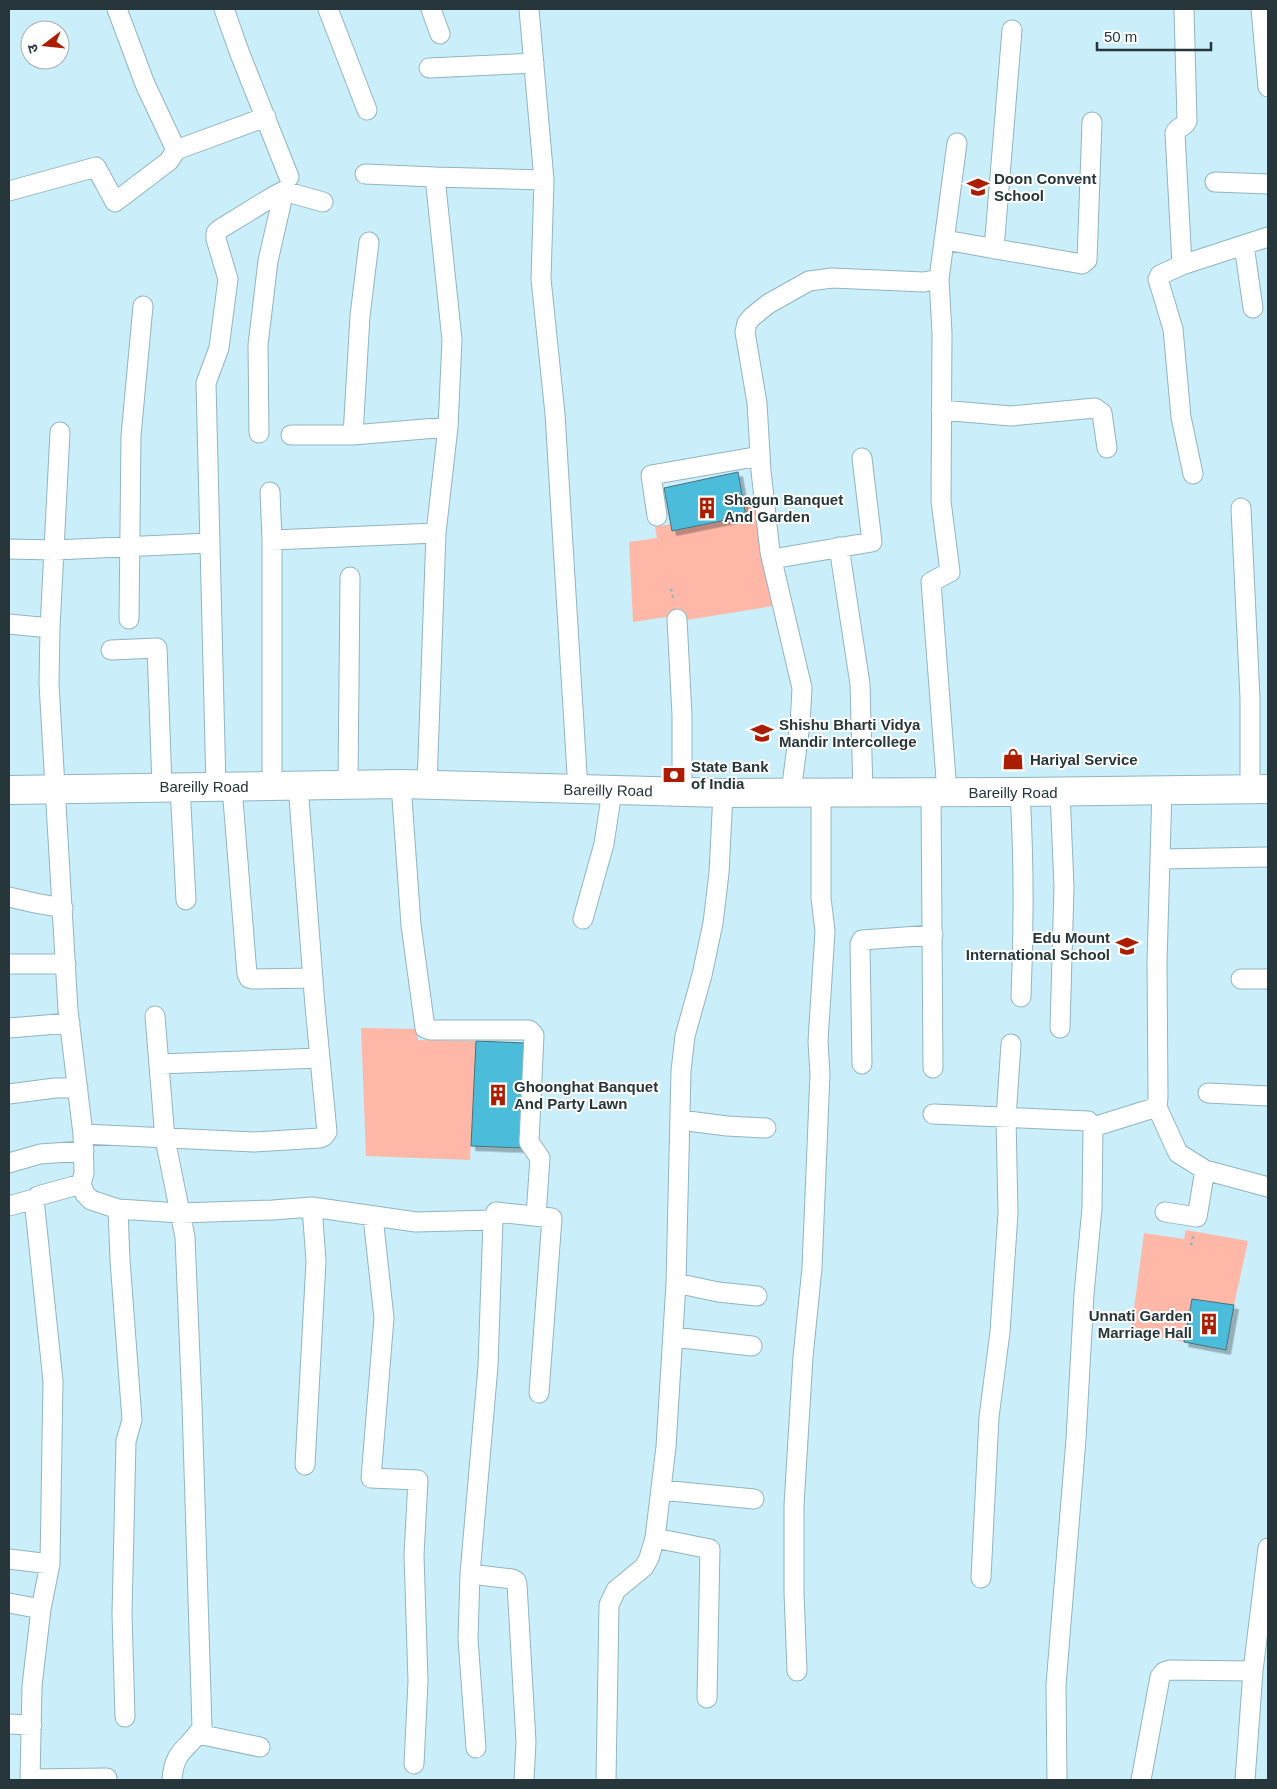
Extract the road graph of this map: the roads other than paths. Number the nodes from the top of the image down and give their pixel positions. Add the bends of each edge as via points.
1 (117, 9) edge
2 (225, 9) edge
3 (328, 9) edge
4 (431, 9) edge
5 (530, 9) edge
6 (1184, 9) edge
7 (1261, 9) edge
8 (1012, 30) dead end
9 (440, 34) dead end
10 (534, 63) junction
11 (429, 68) dead end
12 (1268, 87) edge
13 (366, 110) dead end
14 (266, 117) junction
15 (1092, 122) dead end
16 (957, 143) dead end
17 (176, 150) junction
18 (365, 174) dead end
19 (435, 177) junction
20 (544, 180) junction
21 (1215, 182) dead end
22 (287, 184) junction
23 (1268, 184) edge
24 (10, 188) edge
25 (324, 202) dead end
26 (1268, 237) edge
27 (945, 240) junction
28 (369, 242) dead end
29 (1244, 245) junction
30 (994, 249) junction
31 (1182, 265) junction
32 (939, 278) junction
33 (143, 306) dead end
34 (1253, 308) dead end
35 (941, 410) junction
36 (448, 428) junction
37 (60, 432) dead end
38 (259, 433) dead end
39 (291, 435) dead end
40 (353, 436) junction
41 (1107, 448) dead end
42 (760, 456) junction
43 (862, 458) dead end
44 (1193, 474) dead end
45 (270, 492) dead end
46 (1241, 508) dead end
47 (657, 516) dead end
48 (436, 533) junction
49 (272, 540) junction
50 (210, 543) junction
51 (129, 546) junction
52 (839, 547) junction
53 (9, 549) edge
54 (54, 550) junction
55 (772, 558) junction
56 (350, 577) dead end
57 (129, 619) dead end
58 (677, 619) dead end
59 (9, 624) edge
60 (50, 628) junction
61 (111, 650) dead end
62 (348, 784) junction
63 (414, 784) junction
64 (285, 785) junction
65 (171, 787) junction
66 (224, 787) junction
67 (56, 788) junction
68 (1162, 789) junction
69 (1259, 789) edge
70 (9, 790) edge
71 (578, 790) junction
72 (612, 791) junction
73 (682, 792) junction
74 (791, 792) junction
75 (821, 792) junction
76 (863, 792) junction
77 (939, 792) junction
78 (1020, 792) junction
79 (1060, 792) junction
80 (723, 793) junction
81 (1268, 857) edge
82 (1161, 860) junction
83 (9, 897) edge
84 (186, 900) dead end
85 (63, 908) junction
86 (583, 919) dead end
87 (933, 935) junction
88 (9, 964) edge
89 (66, 964) junction
90 (313, 978) junction
91 (1241, 979) dead end
92 (1268, 979) edge
93 (1021, 997) dead end
94 (155, 1016) dead end
95 (70, 1023) junction
96 (9, 1028) edge
97 (1060, 1028) dead end
98 (1011, 1044) dead end
99 (320, 1058) junction
100 (159, 1064) junction
101 (862, 1064) dead end
102 (933, 1068) dead end
103 (78, 1088) junction
104 (9, 1094) edge
105 (1208, 1094) dead end
106 (1268, 1096) edge
107 (1157, 1107) junction
108 (933, 1114) dead end
109 (1006, 1118) junction
110 (680, 1120) junction
111 (1093, 1127) junction
112 (766, 1128) dead end
113 (165, 1138) junction
114 (83, 1143) junction
115 (9, 1162) edge
116 (1205, 1170) junction
117 (81, 1184) junction
118 (1268, 1187) edge
119 (34, 1199) junction
120 (9, 1206) edge
121 (312, 1206) junction
122 (118, 1209) junction
123 (1165, 1212) dead end
124 (180, 1213) junction
125 (536, 1216) junction
126 (373, 1217) junction
127 (492, 1220) junction
128 (676, 1283) junction
129 (757, 1296) dead end
130 (673, 1337) junction
131 (752, 1346) dead end
132 (539, 1393) dead end
133 (305, 1465) dead end
134 (661, 1490) junction
135 (754, 1499) dead end
136 (655, 1538) junction
137 (1268, 1548) edge
138 (9, 1559) edge
139 (50, 1564) junction
140 (470, 1574) junction
141 (981, 1578) dead end
142 (9, 1603) edge
143 (41, 1609) junction
144 (796, 1671) dead end
145 (1253, 1671) junction
146 (707, 1698) dead end
147 (125, 1717) dead end
148 (9, 1724) edge
149 (32, 1725) junction
150 (198, 1734) junction
151 (260, 1746) dead end
152 (476, 1748) dead end
153 (414, 1764) dead end
154 (107, 1778) dead end
155 (30, 1780) edge
156 (172, 1780) edge
157 (524, 1780) edge
158 (606, 1780) edge
159 (1056, 1780) edge
160 (1141, 1780) edge
161 (1245, 1780) edge

1 - 17 street via 145,84
2 - 14 street
3 - 13 street
4 - 9 street
5 - 10 street
6 - 31 street via 1187,121 1175,134
7 - 12 street
8 - 30 street
10 - 11 street
10 - 20 street
14 - 17 street
14 - 22 street
15 - 30 street via 1087,260 1082,264
16 - 27 street
17 - 24 street via 169,161 115,202 96,167
18 - 19 street
19 - 20 street
19 - 36 street via 452,340
20 - 71 street via 541,280 555,414
21 - 23 street
22 - 25 street
22 - 38 street via 268,261 258,345
22 - 50 street via 216,233 228,279 219,348 206,383
26 - 29 street
27 - 30 street
27 - 32 street
28 - 40 street via 360,316
29 - 31 street
29 - 34 street
31 - 44 street via 1158,278 1173,329 1181,417
32 - 35 street
32 - 42 street via 924,282 832,278 809,281 752,317 745,332 757,402
33 - 51 street via 131,436
35 - 41 street via 1011,416 1095,408 1102,413
35 - 77 street via 941,501 950,572 931,582
36 - 40 street
36 - 48 street
37 - 54 street
39 - 40 street
42 - 47 street via 651,475
42 - 55 street
43 - 52 street via 872,542
45 - 49 street
46 - 69 street via 1250,698
48 - 49 street
48 - 63 street
49 - 64 street
50 - 51 street
50 - 66 street
51 - 54 street
51 - 57 street
52 - 55 street
52 - 76 street via 860,684
53 - 54 street
54 - 60 street
55 - 74 street via 802,688
56 - 62 street
58 - 73 street
59 - 60 street
60 - 67 street via 49,684
61 - 65 street via 158,648
62 - 63 highway, Bareilly Road
62 - 64 highway, Bareilly Road
63 - 71 highway, Bareilly Road
63 - 125 street via 411,925 423,1022 430,1030 529,1030 534,1035 529,1142 540,1158
64 - 66 highway, Bareilly Road
64 - 90 street
65 - 66 highway, Bareilly Road
65 - 67 highway, Bareilly Road
65 - 84 street
66 - 90 street via 247,974 252,979
67 - 70 highway, Bareilly Road
67 - 85 street
68 - 69 highway, Bareilly Road
68 - 79 highway, Bareilly Road
68 - 82 street
71 - 72 highway, Bareilly Road
72 - 73 highway, Bareilly Road
72 - 86 street via 604,844
73 - 80 highway, Bareilly Road
74 - 75 highway, Bareilly Road
74 - 80 highway, Bareilly Road
75 - 76 highway, Bareilly Road
75 - 144 street via 821,898 825,931 818,1041 820,1074 812,1268 794,1505
76 - 77 highway, Bareilly Road
77 - 78 highway, Bareilly Road
77 - 87 street
78 - 79 highway, Bareilly Road
78 - 93 street via 1024,851
79 - 97 street via 1064,887
80 - 110 street via 719,872 712,923 702,975 684,1036
81 - 82 street
82 - 107 street
83 - 85 street
85 - 89 street
87 - 101 street via 862,940
87 - 102 street
88 - 89 street
89 - 95 street
90 - 99 street
91 - 92 street
94 - 100 street
95 - 96 street
95 - 103 street
98 - 109 street
99 - 100 street
99 - 113 street via 324,1136 254,1142
100 - 113 street
103 - 104 street
103 - 114 street
105 - 106 street
107 - 111 street
107 - 116 street via 1178,1153
108 - 109 street
109 - 111 street via 1088,1122
109 - 141 street via 1008,1213 1000,1332 989,1417
110 - 112 street
110 - 128 street
111 - 159 street via 1092,1208 1056,1685
113 - 114 street
113 - 124 street
114 - 115 street
114 - 117 street
116 - 118 street
116 - 123 street via 1197,1217
117 - 119 street
117 - 122 street via 91,1200
119 - 120 street
119 - 139 street via 53,1381
121 - 124 street
121 - 126 street
121 - 133 street via 316,1261
122 - 124 street
122 - 147 street via 132,1420 126,1441 122,1614
124 - 150 street via 185,1237 192,1405 202,1727
125 - 127 street via 496,1212
125 - 132 street via 552,1218
126 - 127 street via 416,1222
126 - 153 street via 384,1318 371,1478 418,1480 414,1555 418,1681
127 - 140 street via 488,1366
128 - 129 street
128 - 130 street
130 - 131 street
130 - 134 street
134 - 135 street
134 - 136 street
136 - 146 street via 710,1549
136 - 158 street via 644,1567 616,1590 609,1605
137 - 145 street
138 - 139 street
139 - 143 street
140 - 152 street via 468,1640
140 - 157 street via 512,1579 517,1584 526,1742
142 - 143 street
143 - 149 street via 32,1686
145 - 160 street via 1164,1672 1160,1677
145 - 161 street
148 - 149 street
149 - 155 street
150 - 151 street
150 - 156 street via 179,1753
154 - 155 street

